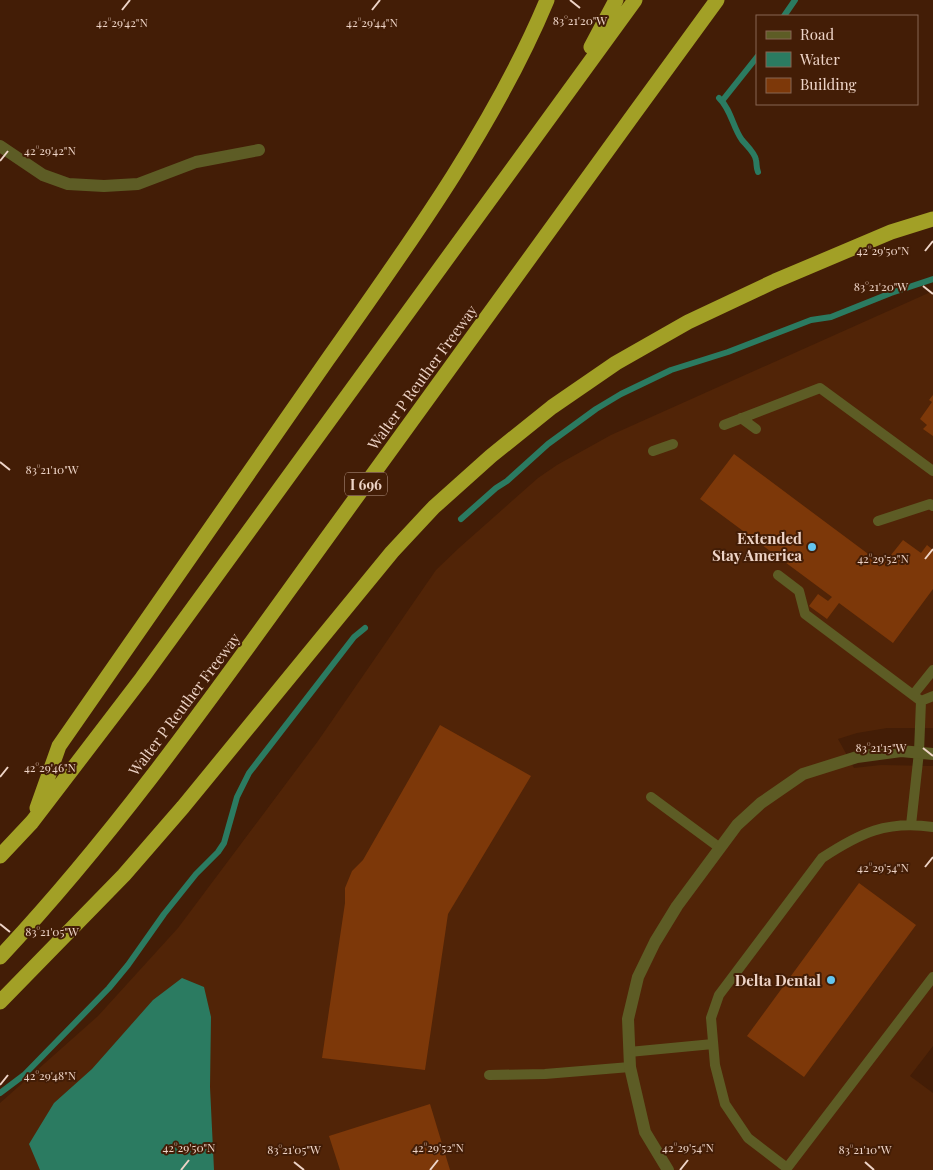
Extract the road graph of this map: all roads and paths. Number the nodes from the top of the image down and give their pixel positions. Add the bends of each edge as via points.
1 (548, 0) edge
2 (616, 0) edge
3 (635, 0) edge
4 (717, 0) edge
5 (566, 96) junction
6 (0, 146) edge
7 (259, 150) dead end
8 (933, 219) edge
9 (741, 418) junction
10 (724, 425) dead end
11 (756, 429) dead end
12 (673, 444) dead end
13 (653, 452) dead end
14 (933, 471) edge
15 (933, 506) edge
16 (878, 521) dead end
17 (778, 575) dead end
18 (933, 670) edge
19 (933, 696) edge
20 (917, 698) junction
21 (919, 752) junction
22 (933, 754) edge
23 (652, 797) dead end
24 (32, 822) junction
25 (911, 825) junction
26 (933, 827) edge
27 (720, 848) junction
28 (0, 856) edge
29 (0, 957) edge
30 (933, 976) edge
31 (0, 1002) edge
32 (713, 1044) junction
33 (630, 1052) junction
34 (630, 1067) junction
35 (489, 1075) dead end
36 (668, 1170) edge

1 - 24 highway via 480,132 418,230 59,746
2 - 5 highway
3 - 5 highway
4 - 29 highway, Walter P Reuther Freeway / I 696 via 144,788
5 - 24 highway via 142,678
6 - 7 street via 43,175 68,184 104,186 138,184 196,162
8 - 31 highway via 891,232 775,281 657,339 552,407 491,456 434,507 392,552 124,875
9 - 10 lane
9 - 11 lane
9 - 14 lane via 820,388
12 - 13 lane
15 - 16 lane via 930,504
17 - 20 lane via 799,592 805,614
18 - 20 lane
19 - 20 lane
20 - 21 lane
21 - 22 street
21 - 25 lane
21 - 27 street via 857,757 803,774 761,803 737,825
23 - 27 lane
24 - 28 highway
25 - 26 lane
25 - 32 lane via 869,831 822,858 720,995 711,1018
27 - 33 street via 654,942 638,977 628,1019
30 - 32 lane via 787,1168 748,1138 725,1104
32 - 33 lane
33 - 34 street
34 - 35 lane
34 - 36 street via 644,1132

